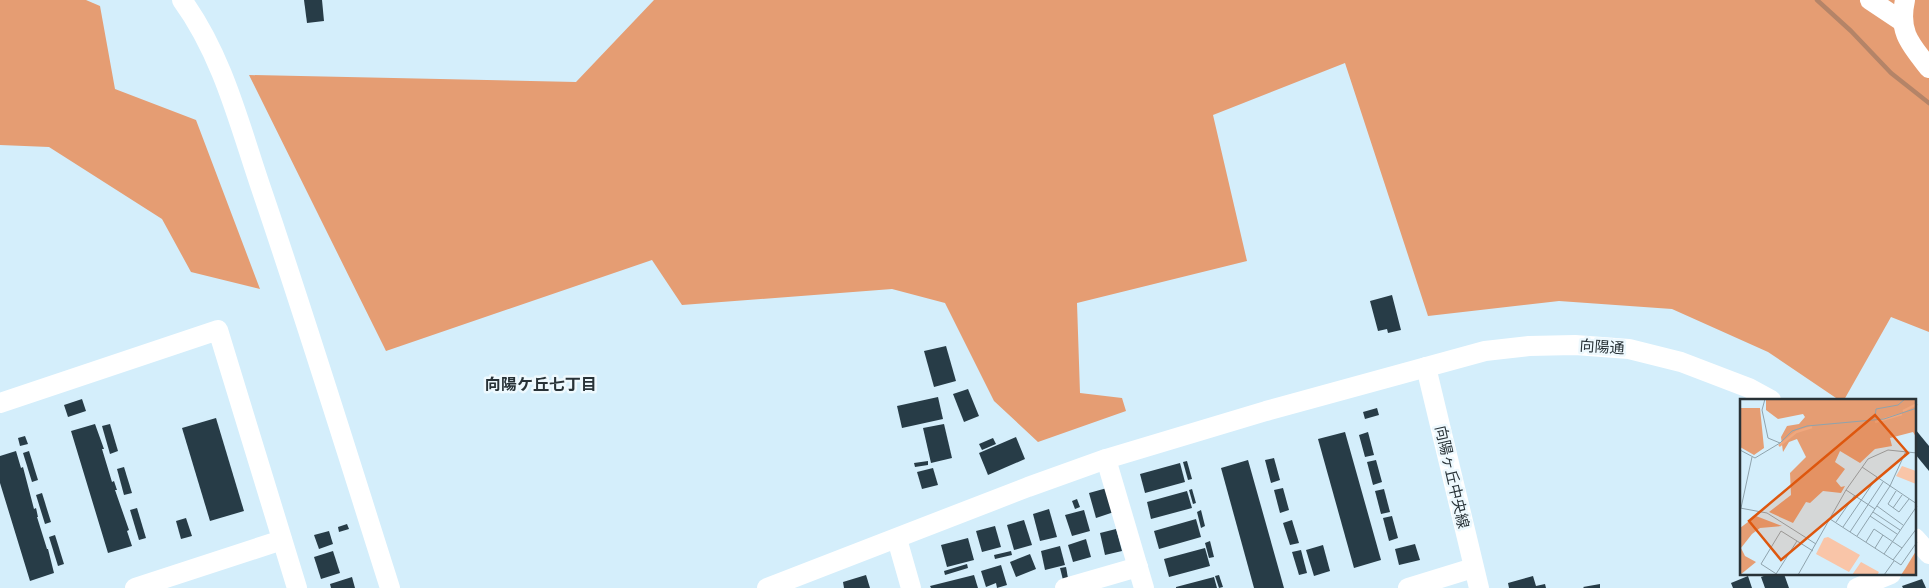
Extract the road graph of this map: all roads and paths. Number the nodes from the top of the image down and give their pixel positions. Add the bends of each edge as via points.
1 (182, 0) edge
2 (1870, 0) edge
3 (1905, 0) edge
4 (1903, 22) junction
5 (1929, 68) edge
6 (1426, 367) junction
7 (1769, 399) edge
8 (0, 403) edge
9 (1106, 459) junction
10 (897, 539) junction
11 (1916, 539) edge
12 (282, 540) junction
13 (1929, 554) edge
14 (1929, 558) edge
15 (1916, 564) edge
16 (1138, 567) junction
17 (1473, 568) junction
18 (1886, 576) edge
19 (135, 588) edge
20 (297, 588) edge
21 (390, 588) edge
22 (767, 588) edge
23 (911, 588) edge
24 (1065, 588) edge
25 (1144, 588) edge
26 (1408, 588) edge
27 (1479, 588) edge
28 (1857, 588) edge

1 - 21 street via 194,15 219,64
2 - 4 street
3 - 4 street
4 - 5 street via 1908,42
6 - 7 street, 向陽通 via 1485,351 1529,346 1629,349 1681,362
6 - 9 street, 向陽通
6 - 17 street, 向陽ヶ丘中央線
8 - 12 street via 218,330
9 - 10 street, 向陽通
9 - 16 street
10 - 22 street, 向陽通
10 - 23 street
11 - 13 street
12 - 19 street
12 - 20 street
14 - 15 street
16 - 24 street
16 - 25 street
17 - 26 street
17 - 27 street, 向陽ヶ丘中央線
18 - 28 street

